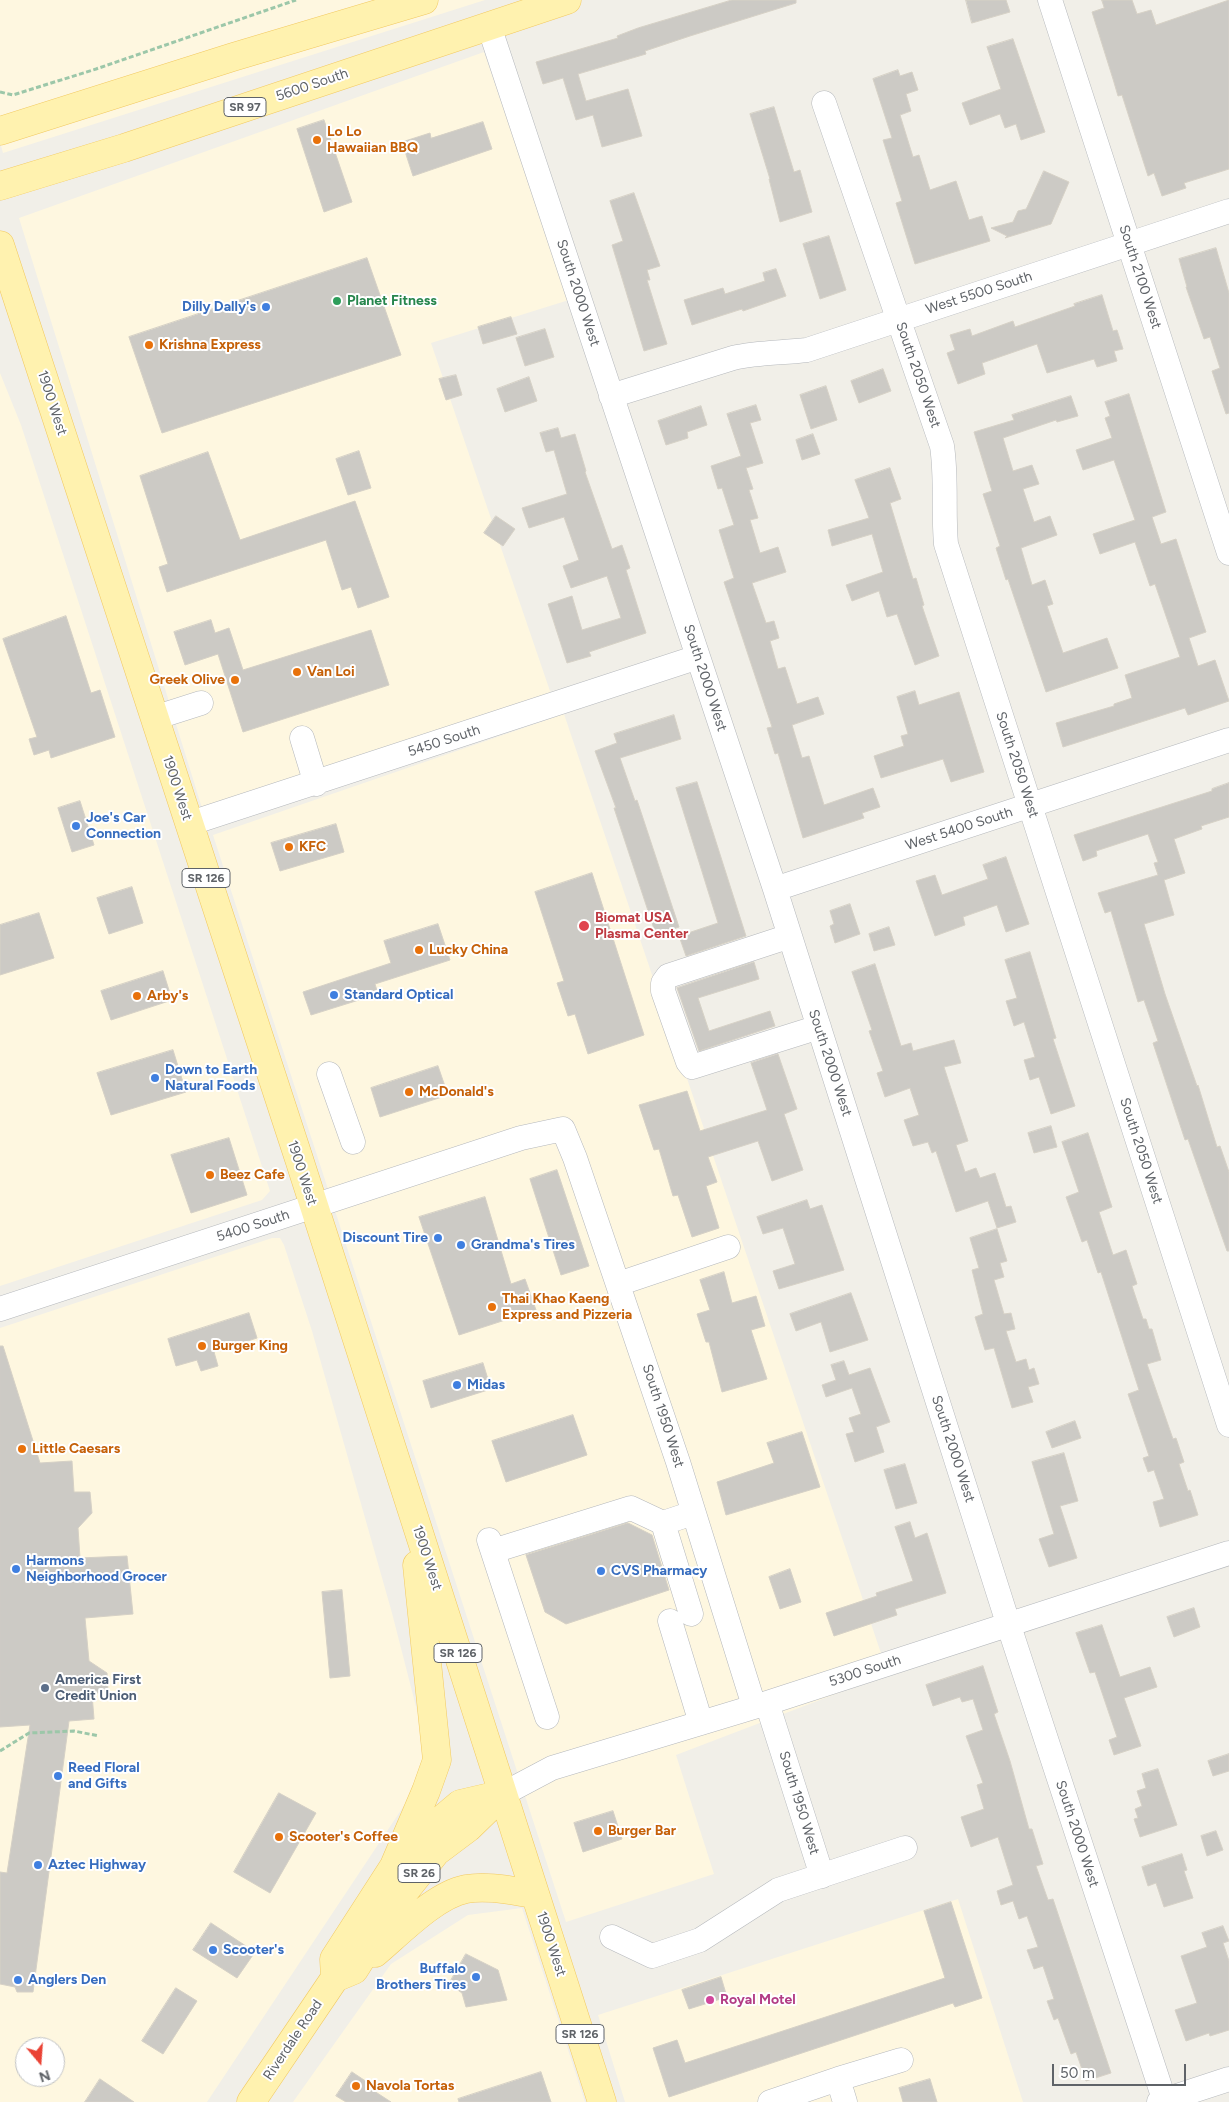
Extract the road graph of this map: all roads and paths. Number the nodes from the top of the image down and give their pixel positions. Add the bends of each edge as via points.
1 (296, 0) edge
2 (424, 0) edge
3 (567, 0) edge
4 (1050, 0) edge
5 (489, 26) junction
6 (0, 92) edge
7 (824, 103) dead end
8 (0, 131) edge
9 (0, 186) edge
10 (1229, 211) edge
11 (1129, 244) junction
12 (0, 245) edge
13 (899, 319) junction
14 (612, 396) junction
15 (1229, 553) edge
16 (698, 657) junction
17 (201, 702) dead end
18 (154, 718) junction
19 (302, 738) dead end
20 (1229, 740) edge
21 (316, 784) junction
22 (1030, 805) junction
23 (188, 824) junction
24 (775, 889) junction
25 (790, 936) junction
26 (819, 1026) junction
27 (329, 1074) dead end
28 (563, 1129) joint
29 (353, 1142) dead end
30 (313, 1206) junction
31 (728, 1247) dead end
32 (618, 1284) junction
33 (0, 1309) edge
34 (1229, 1425) edge
35 (412, 1511) junction
36 (694, 1513) junction
37 (663, 1523) junction
38 (1229, 1553) edge
39 (1008, 1623) junction
40 (761, 1704) junction
41 (547, 1717) dead end
42 (700, 1723) junction
43 (99, 1736) dead end
44 (0, 1751) edge
45 (503, 1794) junction
46 (906, 1848) dead end
47 (394, 1866) junction
48 (822, 1876) junction
49 (535, 1894) junction
50 (612, 1937) dead end
51 (344, 1974) junction
52 (901, 2060) dead end
53 (1229, 2079) edge
54 (838, 2080) junction
55 (1163, 2101) edge
56 (251, 2102) edge
57 (602, 2102) edge
58 (770, 2102) edge
59 (845, 2102) edge

1 - 6 path via 22,92 12,95
2 - 8 main road
3 - 5 main road, 5600 South / SR 97
4 - 11 street, South 2100 West
5 - 9 main road, 5600 South / SR 97
5 - 14 street, South 2000 West
7 - 13 street, South 2050 West
10 - 11 street, West 5500 South
11 - 13 street, West 5500 South
11 - 15 street, South 2100 West
12 - 18 main road, 1900 West / SR 126
13 - 14 street, West 5500 South via 807,350 754,353
13 - 22 street, South 2050 West via 942,446 946,471 946,544
14 - 16 street, South 2000 West
16 - 21 street, 5450 South
16 - 24 street, South 2000 West
17 - 18 street
18 - 23 main road, 1900 West / SR 126
19 - 21 street
20 - 22 street, West 5400 South
21 - 23 street, 5450 South
22 - 24 street, West 5400 South
22 - 34 street, South 2050 West
23 - 30 main road, 1900 West / SR 126
24 - 25 street, South 2000 West
25 - 26 street, South 2000 West
25 - 26 street via 668,976 663,983 663,992 692,1067
26 - 39 street, South 2000 West
27 - 29 street
28 - 30 street, 5400 South via 521,1138
28 - 32 street, South 1950 West
30 - 33 street, 5400 South
30 - 35 main road, 1900 West / SR 126
31 - 32 street
32 - 36 street, South 1950 West
35 - 45 main road, 1900 West / SR 126
35 - 47 main road via 437,1760
36 - 37 street
36 - 40 street, South 1950 West
37 - 41 street via 631,1508 491,1546
37 - 42 street
38 - 39 street, 5300 South
39 - 40 street, 5300 South
39 - 55 street, South 2000 West
40 - 42 street, 5300 South
40 - 48 street, South 1950 West
42 - 45 street, 5300 South via 552,1768
43 - 44 path via 74,1731 28,1733
45 - 47 main road, Riverdale Road / SR 26 via 460,1804 422,1836
45 - 49 main road, 1900 West / SR 126
45 - 51 main road, Riverdale Road / SR 26 via 468,1828 436,1852
46 - 48 street
47 - 51 main road, Riverdale Road / SR 26 via 334,1959
48 - 50 street via 778,1890 700,1940 652,1956
49 - 51 main road via 466,1889 435,1902
49 - 57 main road, 1900 West / SR 126
51 - 56 main road, Riverdale Road / SR 26
52 - 54 street
53 - 55 street
54 - 58 street
54 - 59 street

